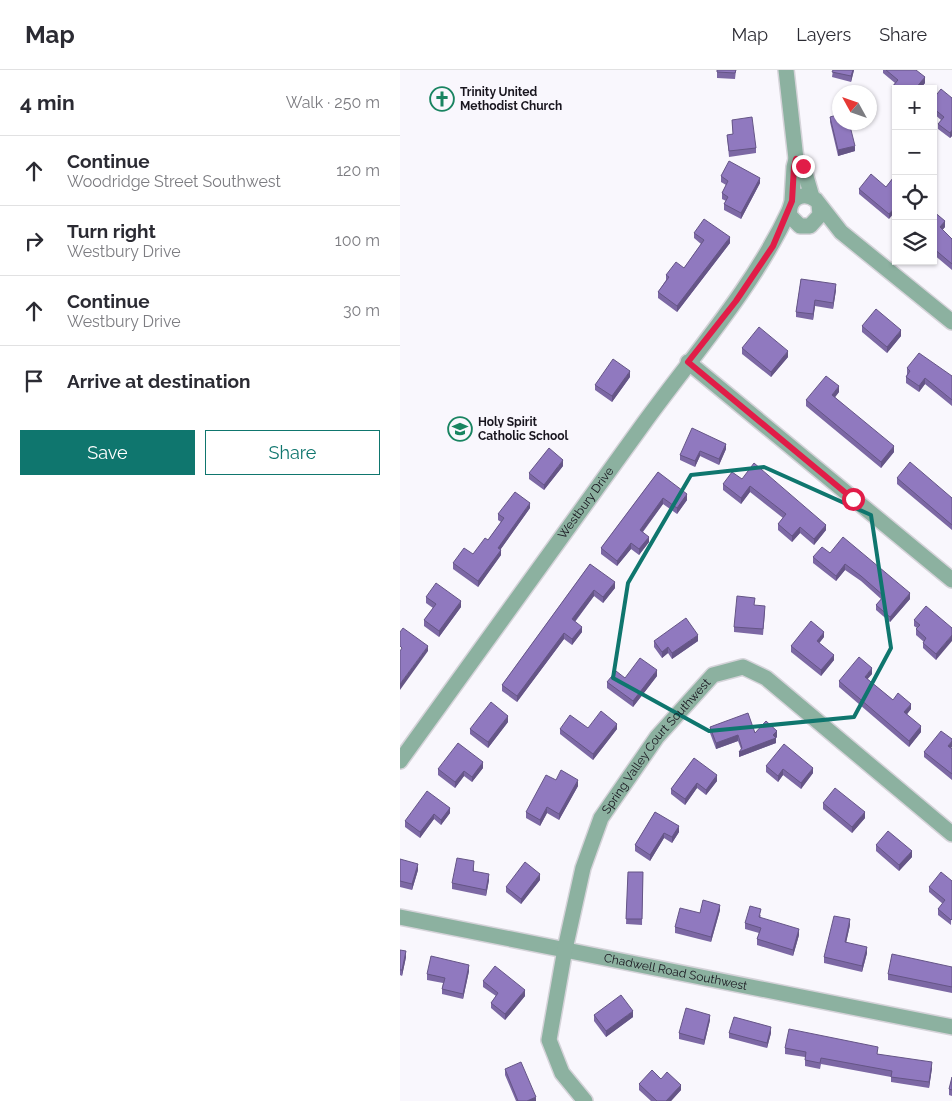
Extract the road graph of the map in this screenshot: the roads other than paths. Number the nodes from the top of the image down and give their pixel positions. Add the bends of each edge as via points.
1 (786, 70) edge
2 (796, 159) junction
3 (816, 200) junction
4 (791, 206) junction
5 (805, 226) junction
6 (841, 232) junction
7 (773, 246) junction
8 (952, 322) edge
9 (688, 362) junction
10 (952, 580) edge
11 (400, 761) edge
12 (952, 834) edge
13 (400, 917) edge
14 (565, 949) junction
15 (952, 1027) edge
16 (585, 1101) edge

1 - 2 street, Westbury Drive
2 - 3 street, Westbury Drive via 803,166
2 - 4 street, Westbury Drive
3 - 4 street via 801,195
3 - 5 street via 820,215
3 - 6 street
4 - 5 street via 792,220
4 - 7 street, Westbury Drive
5 - 6 street
5 - 7 street, Westbury Drive
6 - 8 street
7 - 9 street, Westbury Drive via 736,301
9 - 10 street
9 - 11 street, Westbury Drive
12 - 14 street, Spring Valley Court Southwest via 766,678 743,667 713,675 657,737 601,818 582,868
13 - 14 street, Chadwell Road Southwest
14 - 15 street, Chadwell Road Southwest
14 - 16 street, Spring Valley Court Southwest via 549,1040 562,1072

